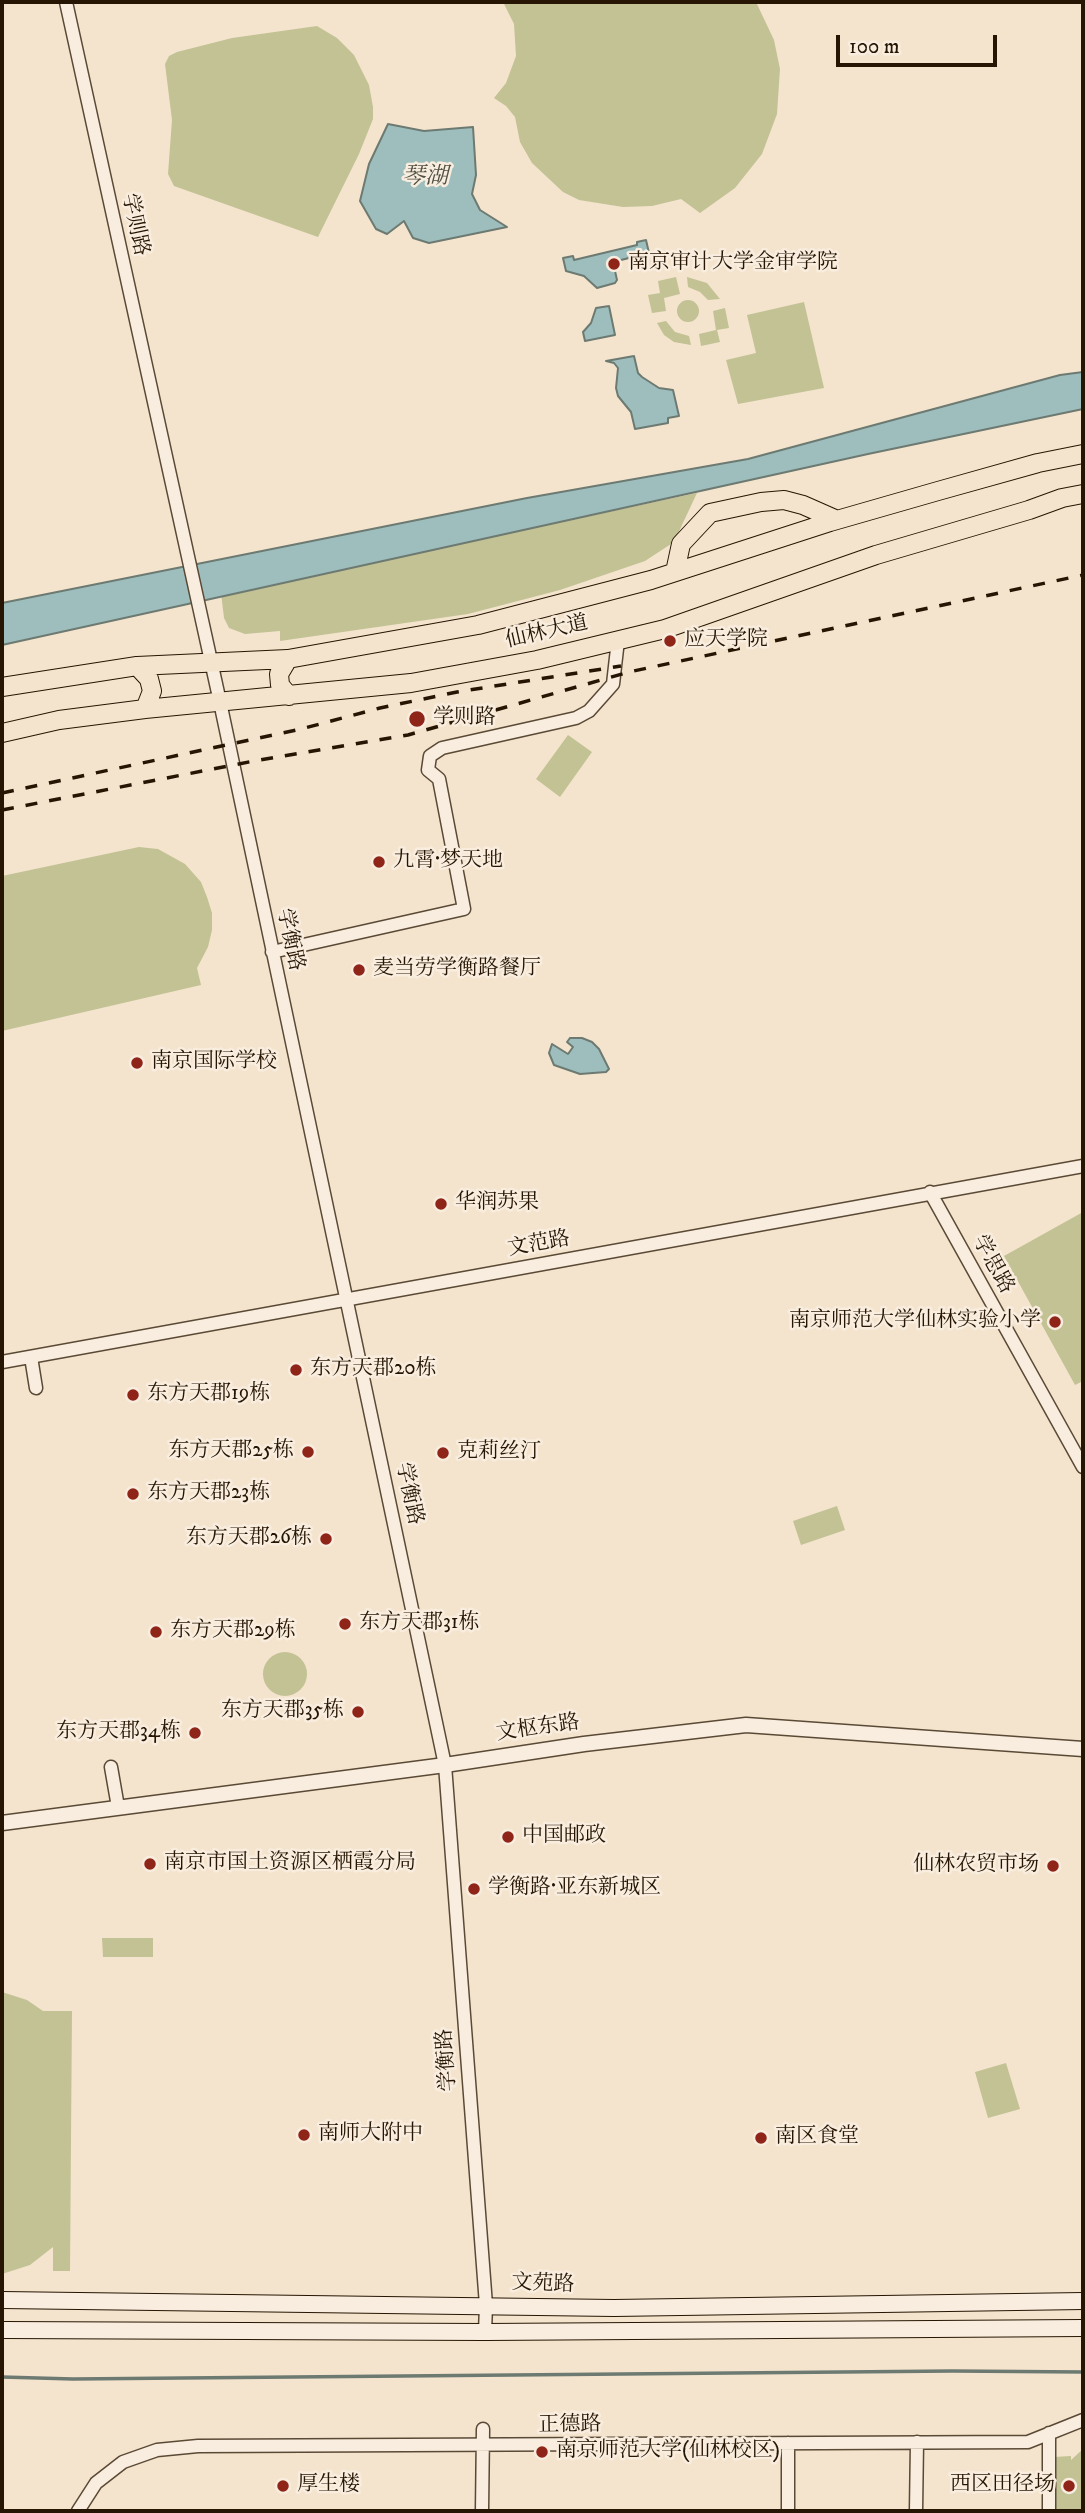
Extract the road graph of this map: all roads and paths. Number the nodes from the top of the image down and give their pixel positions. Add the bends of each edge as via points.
1 (66, 2) edge
2 (1083, 454) edge
3 (1083, 494) edge
4 (837, 520) junction
5 (675, 572) junction
6 (618, 640) junction
7 (288, 659) junction
8 (210, 663) junction
9 (137, 666) junction
10 (2, 687) edge
11 (289, 696) junction
12 (220, 702) junction
13 (145, 709) junction
14 (2, 733) edge
15 (272, 952) junction
16 (1083, 1166) edge
17 (930, 1192) junction
18 (347, 1299) junction
19 (31, 1357) junction
20 (2, 1362) edge
21 (36, 1388) dead end
22 (1083, 1467) edge
23 (1083, 1749) edge
24 (445, 1765) junction
25 (111, 1767) dead end
26 (118, 1807) junction
27 (2, 1823) edge
28 (2, 2300) edge
29 (1083, 2301) edge
30 (486, 2305) junction
31 (1083, 2328) edge
32 (2, 2330) edge
33 (485, 2332) junction
34 (1083, 2420) edge
35 (483, 2429) dead end
36 (1049, 2433) junction
37 (916, 2442) junction
38 (788, 2443) junction
39 (483, 2446) junction
40 (78, 2511) edge
41 (482, 2511) edge
42 (788, 2511) edge
43 (916, 2511) edge
44 (1049, 2511) edge

1 - 8 street, 学则路
2 - 4 main road, 仙林大道
3 - 6 main road, 仙林大道 via 876,555 665,629
4 - 5 main road, 仙林大道
4 - 5 main road via 784,500 710,513 681,544
5 - 7 main road, 仙林大道 via 478,625
6 - 11 main road, 仙林大道 via 411,683
6 - 15 street via 613,684 589,711 576,718 442,748 430,756 427,765 439,779 464,909
7 - 8 main road, 仙林大道
7 - 11 main road via 279,674 280,685
8 - 9 main road, 仙林大道
8 - 12 street, 学则路
9 - 10 main road, 仙林大道
9 - 13 main road via 149,678 152,691
11 - 12 main road, 仙林大道
12 - 13 main road, 仙林大道
12 - 15 street, 学衡路
13 - 14 main road, 仙林大道
15 - 18 street, 学衡路
16 - 17 street, 文范路
17 - 18 street, 文范路
17 - 22 street, 学思路
18 - 19 street, 文范路
18 - 24 street, 学衡路
19 - 20 street, 文范路
19 - 21 street
23 - 24 street, 文枢东路 via 746,1725
24 - 26 street, 文枢东路
24 - 30 street, 学衡路
25 - 26 street
26 - 27 street, 文枢东路
28 - 30 main road, 文苑路
29 - 30 main road, 文苑路 via 789,2307
30 - 33 street, 学衡路
31 - 33 main road
32 - 33 main road
34 - 36 street, 正德路
35 - 39 street
36 - 37 street, 正德路 via 1028,2442
36 - 44 street
37 - 38 street, 正德路
37 - 43 street
38 - 39 street, 正德路
38 - 42 street
39 - 40 street, 正德路 via 157,2450 123,2462 96,2483
39 - 41 street

